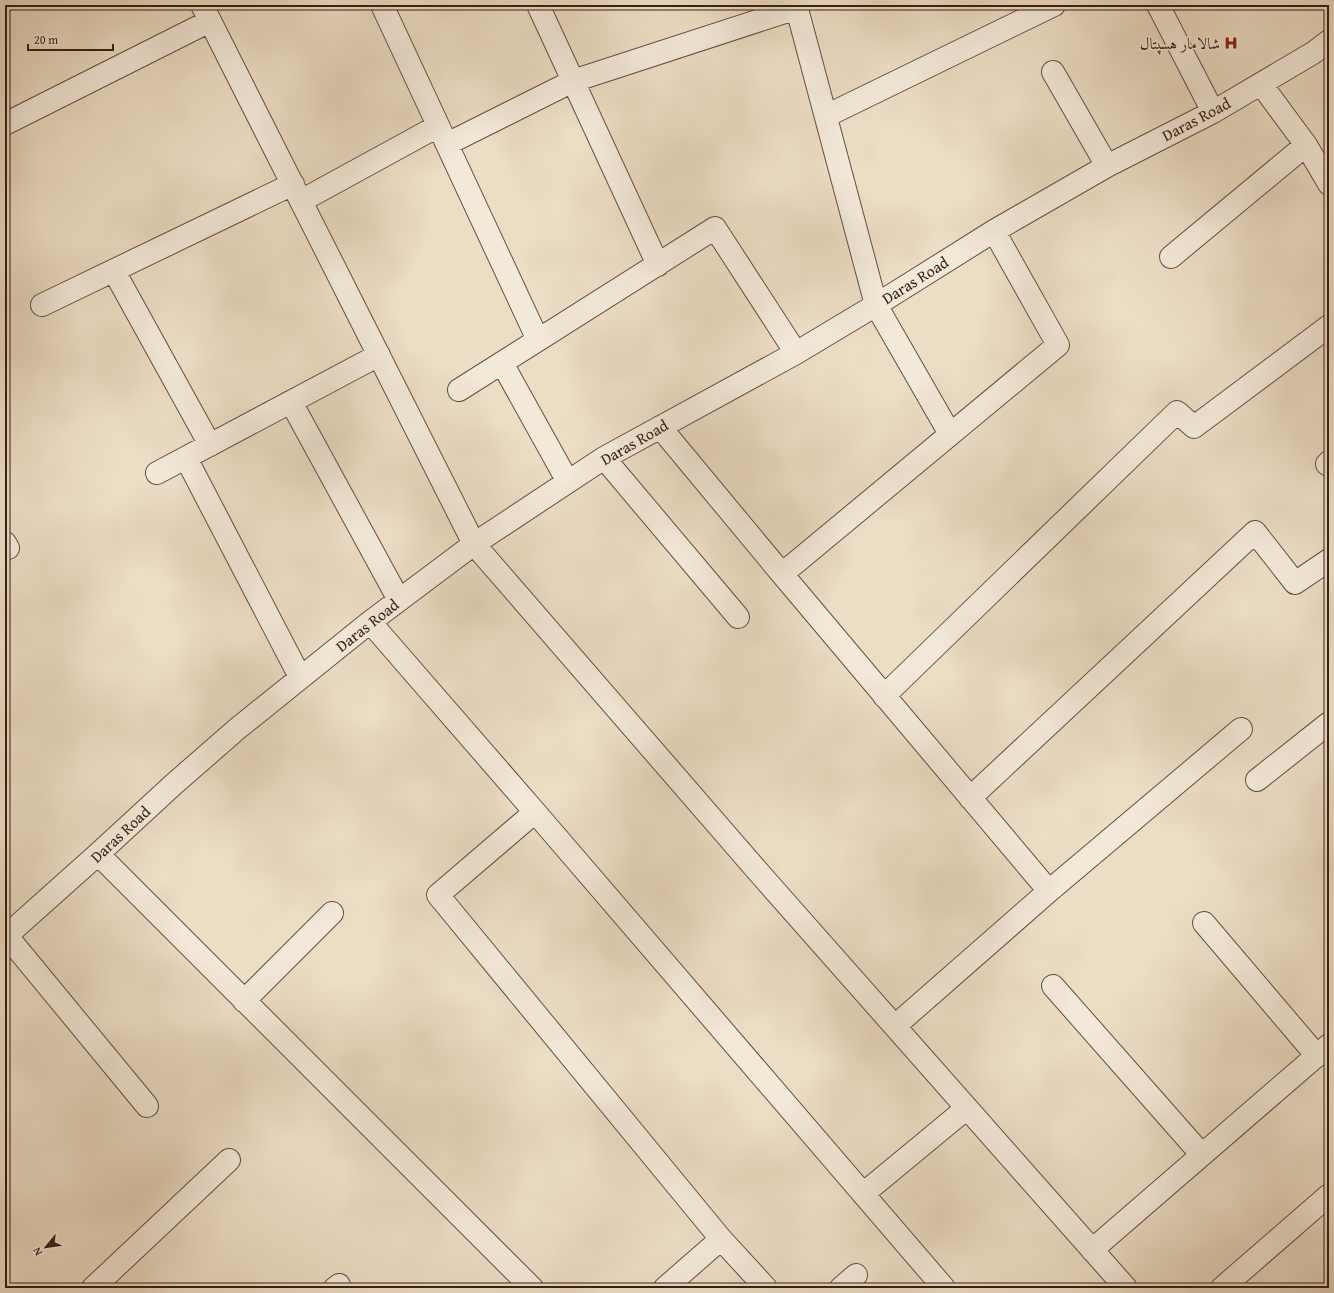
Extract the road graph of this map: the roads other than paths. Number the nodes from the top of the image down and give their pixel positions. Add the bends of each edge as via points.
1 (382, 5) edge
2 (538, 5) edge
3 (1054, 5) edge
4 (1158, 5) edge
5 (796, 6) edge
6 (206, 13) edge
7 (1324, 53) edge
8 (1053, 72) dead end
9 (573, 81) junction
10 (1261, 84) junction
11 (1213, 112) junction
12 (826, 116) junction
13 (5, 124) edge
14 (442, 135) junction
15 (1306, 145) junction
16 (1107, 166) junction
17 (1329, 184) edge
18 (297, 193) junction
19 (994, 231) junction
20 (1171, 257) dead end
21 (658, 264) junction
22 (114, 270) junction
23 (42, 305) dead end
24 (876, 305) junction
25 (1329, 326) edge
26 (538, 340) junction
27 (796, 353) junction
28 (379, 355) junction
29 (502, 363) junction
30 (459, 390) dead end
31 (291, 402) junction
32 (660, 427) junction
33 (950, 434) junction
34 (210, 445) junction
35 (186, 458) junction
36 (604, 458) junction
37 (157, 473) dead end
38 (568, 482) junction
39 (474, 544) junction
40 (1329, 560) edge
41 (782, 574) junction
42 (399, 600) junction
43 (738, 617) dead end
44 (370, 622) junction
45 (300, 677) junction
46 (884, 696) junction
47 (1329, 723) edge
48 (1241, 729) dead end
49 (1257, 780) dead end
50 (970, 798) junction
51 (534, 812) junction
52 (98, 854) junction
53 (1049, 891) junction
54 (332, 913) dead end
55 (1204, 923) dead end
56 (6, 936) edge
57 (1053, 986) dead end
58 (244, 1001) junction
59 (895, 1026) junction
60 (1323, 1050) edge
61 (147, 1106) dead end
62 (967, 1108) junction
63 (1202, 1155) junction
64 (229, 1160) dead end
65 (863, 1194) junction
66 (1329, 1195) edge
67 (721, 1238) junction
68 (1092, 1250) junction
69 (93, 1288) edge
70 (532, 1288) edge
71 (665, 1288) edge
72 (766, 1288) edge
73 (944, 1288) edge
74 (1126, 1288) edge
75 (1222, 1288) edge

1 - 14 street
2 - 9 street
3 - 12 street
4 - 11 street
5 - 9 street
5 - 12 street
6 - 13 street
6 - 18 street
7 - 10 street, Daras Road
8 - 16 street
9 - 14 street
9 - 21 street
10 - 11 street, Daras Road
10 - 15 street
11 - 16 street, Daras Road
12 - 24 street
14 - 18 street
14 - 26 street
15 - 17 street
15 - 20 street
16 - 19 street, Daras Road
18 - 22 street
18 - 28 street
19 - 24 street, Daras Road
19 - 33 street via 1058,344
21 - 26 street
21 - 27 street via 715,228
22 - 23 street
22 - 34 street
24 - 27 street, Daras Road
24 - 33 street
25 - 46 street via 1194,426 1177,412
26 - 29 street
27 - 32 street, Daras Road
28 - 31 street
28 - 39 street
29 - 30 street
29 - 38 street
31 - 34 street
31 - 42 street
32 - 36 street, Daras Road
32 - 41 street
33 - 41 street
34 - 35 street
35 - 37 street
35 - 45 street
36 - 38 street, Daras Road
36 - 43 street
38 - 39 street, Daras Road
39 - 42 street, Daras Road
39 - 59 street
40 - 50 street via 1295,583 1255,532
41 - 46 street
42 - 44 street, Daras Road
44 - 45 street, Daras Road
44 - 51 street
45 - 52 street, Daras Road via 180,779
46 - 50 street
47 - 49 street
48 - 53 street
50 - 53 street
51 - 65 street
51 - 67 street via 438,894
52 - 56 street, Daras Road
52 - 58 street
53 - 59 street
54 - 58 street
55 - 60 street
56 - 61 street
57 - 63 street
58 - 70 street
59 - 62 street
60 - 63 street
62 - 65 street
62 - 68 street
63 - 68 street
64 - 69 street
65 - 73 street
66 - 75 street
67 - 71 street
67 - 72 street
68 - 74 street

